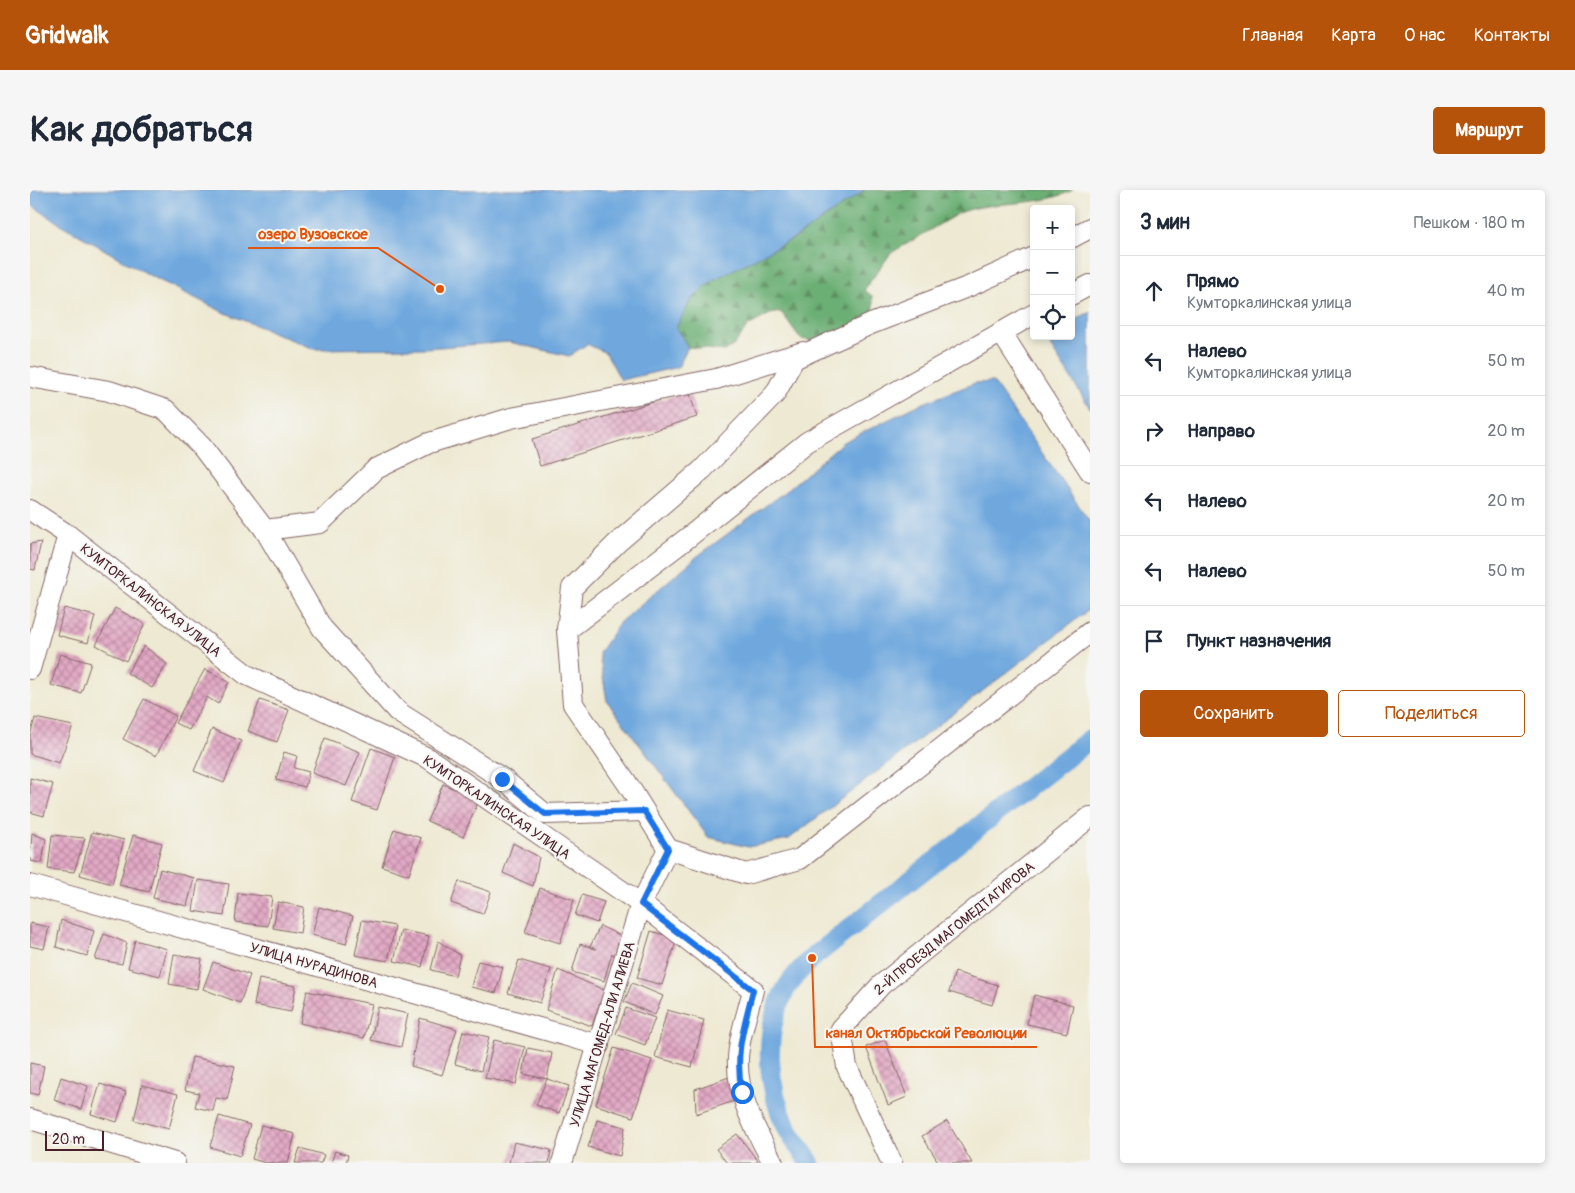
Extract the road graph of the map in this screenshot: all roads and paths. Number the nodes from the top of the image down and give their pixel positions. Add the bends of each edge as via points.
1 (1090, 228) edge
2 (1075, 236) edge
3 (1030, 259) edge
4 (1090, 285) edge
5 (1075, 293) edge
6 (1030, 316) edge
7 (1001, 332) junction
8 (824, 346) junction
9 (30, 377) edge
10 (1090, 471) edge
11 (30, 510) edge
12 (265, 530) junction
13 (68, 535) junction
14 (567, 630) junction
15 (1090, 632) edge
16 (30, 669) edge
17 (644, 811) junction
18 (1090, 818) edge
19 (668, 849) junction
20 (30, 885) edge
21 (641, 904) junction
22 (599, 1046) junction
23 (30, 1119) edge
24 (175, 1163) edge
25 (562, 1163) edge
26 (773, 1163) edge
27 (892, 1163) edge

1 - 2 street
3 - 8 street
4 - 5 street
6 - 7 street
7 - 10 street
7 - 14 street via 807,442
8 - 12 street via 716,379 511,418 429,443 376,470 320,523
8 - 14 street via 794,360 776,394 702,470 572,588
9 - 12 street via 110,391 166,410 202,447
11 - 13 street, КУМТОРКАЛИНСКАЯ УЛИЦА
12 - 17 street via 322,628 398,712 502,779 545,814
13 - 16 street
13 - 21 street, КУМТОРКАЛИНСКАЯ УЛИЦА via 247,675 428,758
14 - 17 street via 573,704
15 - 19 street via 800,859 746,874
17 - 19 street
18 - 27 street, 2-Й ПРОЕЗД МАГОМЕДТАГИРОВА via 881,985 841,1029 847,1067
19 - 21 street, УЛИЦА МАГОМЕД-АЛИ АЛИЕВА
20 - 22 street, УЛИЦА НУРАДИНОВА
21 - 22 street, УЛИЦА МАГОМЕД-АЛИ АЛИЕВА
21 - 26 street, КУМТОРКАЛИНСКАЯ УЛИЦА via 753,990 740,1043 739,1075 748,1110
22 - 25 street, УЛИЦА МАГОМЕД-АЛИ АЛИЕВА
23 - 24 street

